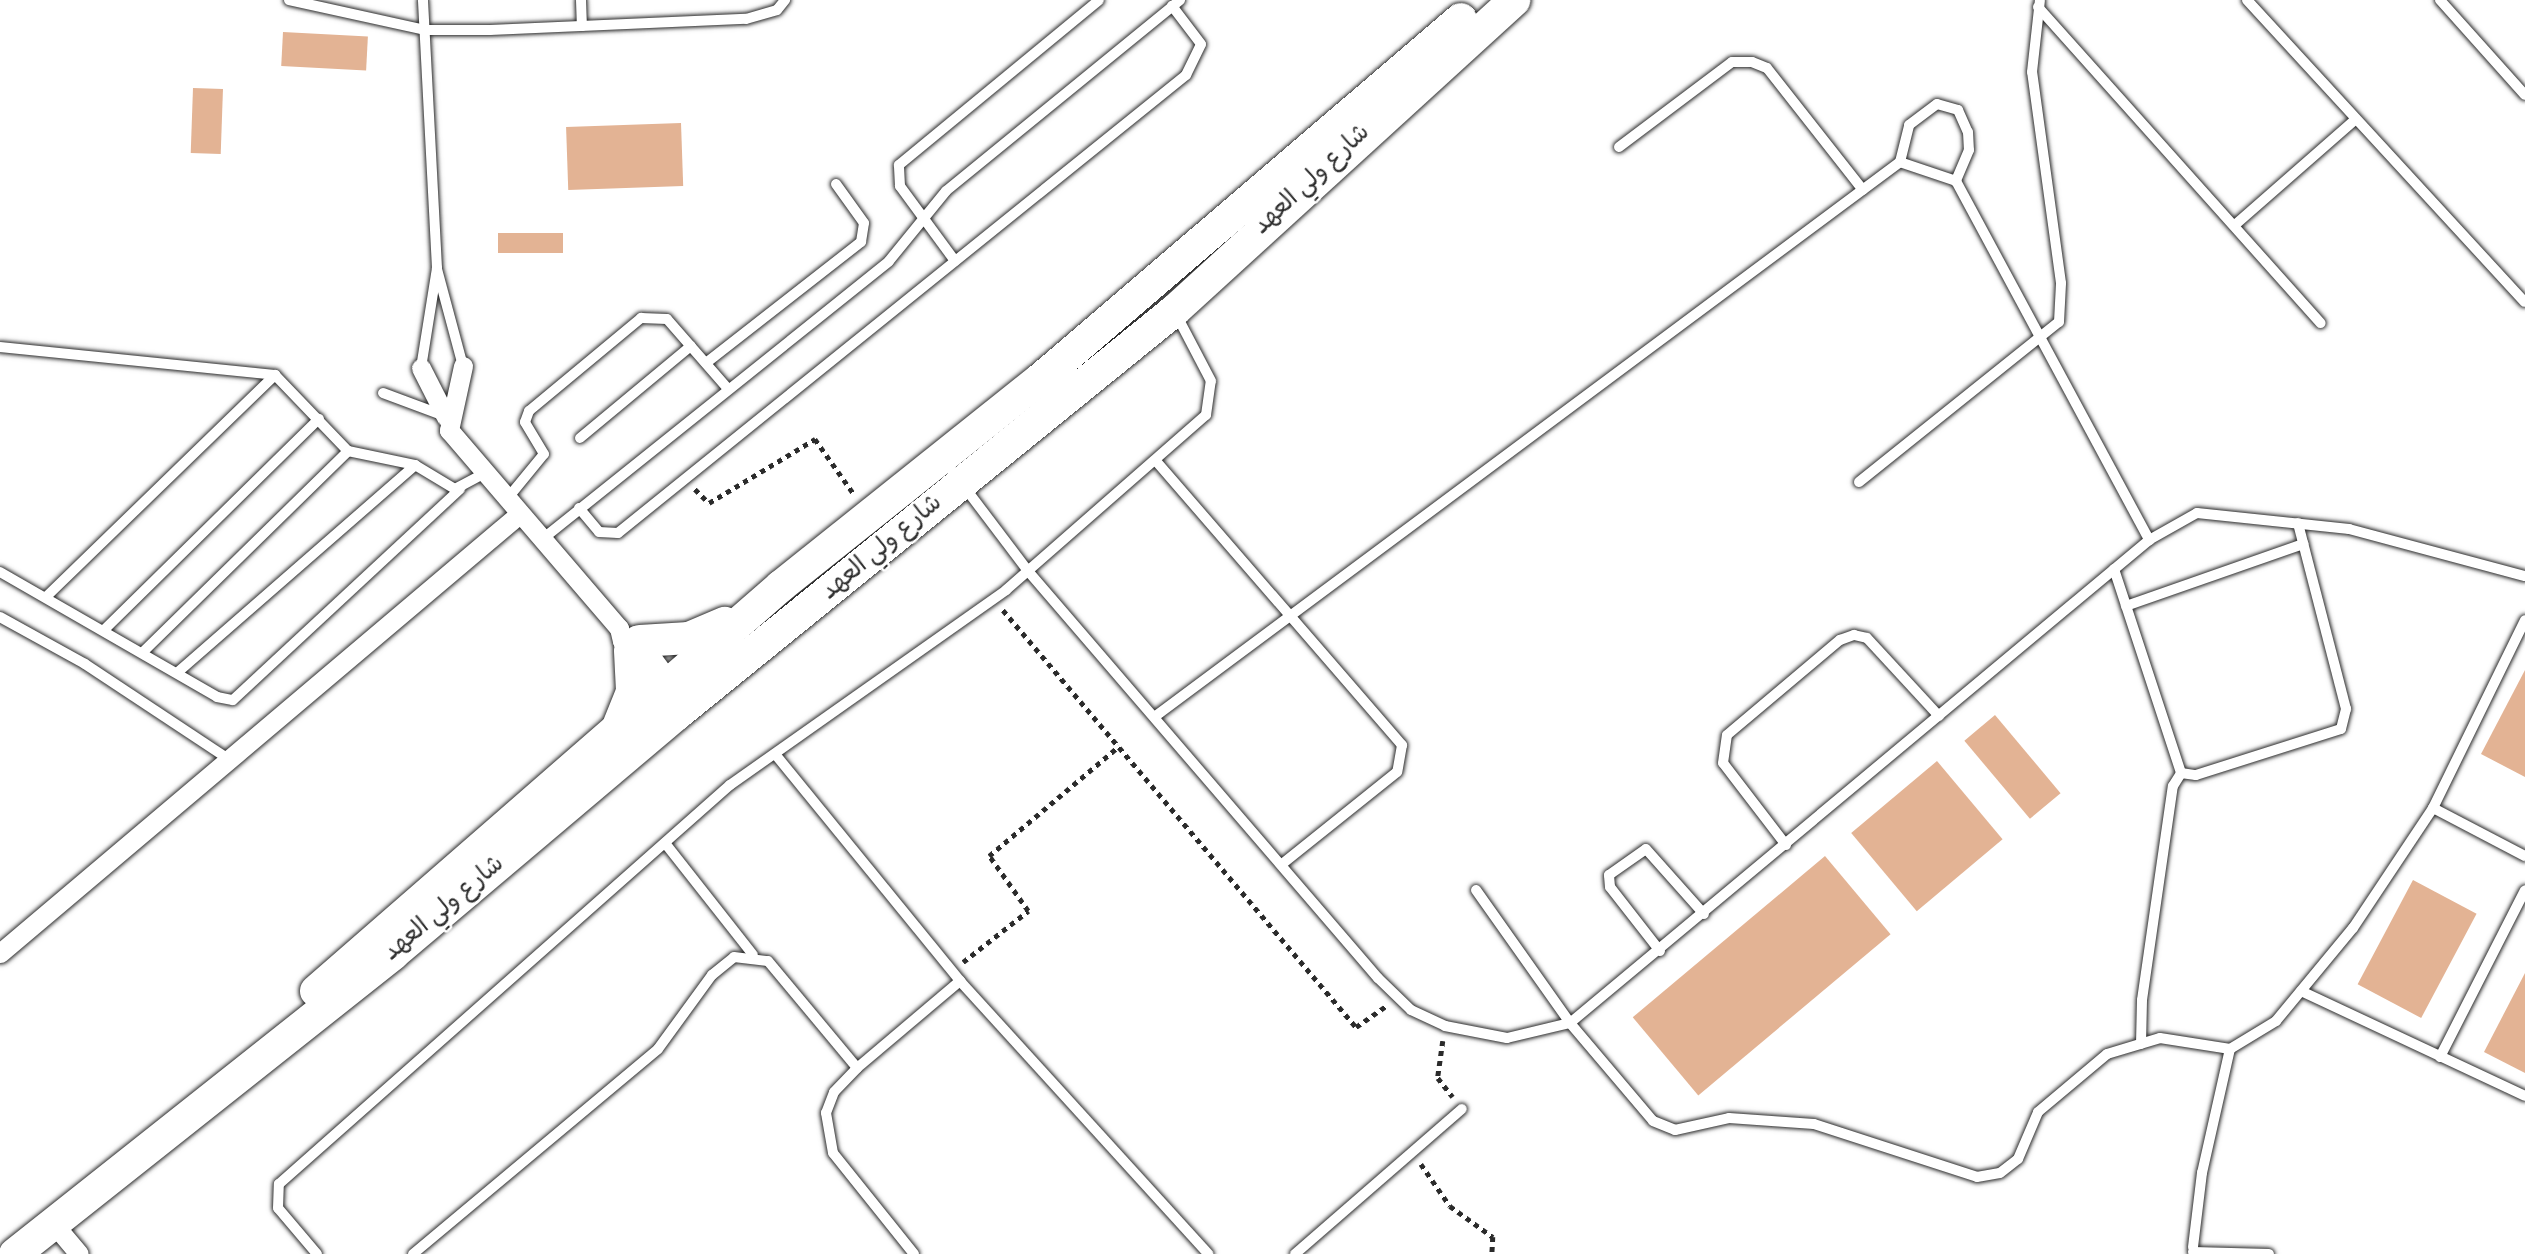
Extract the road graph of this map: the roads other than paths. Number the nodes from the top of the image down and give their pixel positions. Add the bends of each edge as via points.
1 (289, 0) edge
2 (424, 0) edge
3 (581, 0) edge
4 (785, 0) edge
5 (1099, 0) edge
6 (1484, 0) edge
7 (1514, 0) edge
8 (2247, 0) edge
9 (2440, 0) edge
10 (1176, 3) edge
11 (2039, 3) edge
12 (582, 26) junction
13 (425, 30) junction
14 (2525, 95) edge
15 (2356, 119) junction
16 (1619, 147) dead end
17 (1900, 163) junction
18 (1956, 181) junction
19 (836, 184) dead end
20 (1863, 190) junction
21 (924, 218) junction
22 (2236, 224) junction
23 (955, 261) junction
24 (437, 268) junction
25 (2525, 302) edge
26 (1174, 311) junction
27 (2321, 323) dead end
28 (2038, 342) junction
29 (691, 346) junction
30 (0, 347) edge
31 (706, 363) junction
32 (463, 366) joint
33 (421, 368) joint
34 (275, 375) junction
35 (728, 389) junction
36 (383, 393) dead end
37 (446, 417) junction
38 (319, 419) junction
39 (580, 438) dead end
40 (348, 451) junction
41 (941, 456) junction
42 (1156, 461) junction
43 (415, 465) junction
44 (481, 475) junction
45 (962, 482) junction
46 (1859, 482) dead end
47 (460, 489) junction
48 (504, 501) junction
49 (579, 509) junction
50 (517, 516) junction
51 (2298, 523) junction
52 (2149, 540) junction
53 (540, 541) junction
54 (2303, 544) junction
55 (2114, 569) junction
56 (1028, 571) junction
57 (0, 572) edge
58 (2525, 576) edge
59 (47, 596) junction
60 (2126, 607) junction
61 (755, 608) junction
62 (0, 617) edge
63 (1289, 617) junction
64 (2525, 620) edge
65 (105, 629) junction
66 (630, 640) junction
67 (144, 651) junction
68 (178, 672) junction
69 (675, 699) junction
70 (1157, 715) junction
71 (1939, 716) junction
72 (617, 728) junction
73 (775, 754) junction
74 (233, 762) junction
75 (2181, 773) junction
76 (2433, 808) junction
77 (665, 843) junction
78 (1786, 845) junction
79 (2525, 856) edge
80 (1282, 864) junction
81 (1476, 890) dead end
82 (2525, 890) edge
83 (1704, 914) junction
84 (1660, 951) junction
85 (0, 953) edge
86 (753, 955) junction
87 (960, 981) junction
88 (2301, 991) junction
89 (1570, 1023) junction
90 (2141, 1044) junction
91 (2230, 1049) junction
92 (2440, 1057) junction
93 (857, 1068) junction
94 (232, 1077) junction
95 (2525, 1096) edge
96 (1462, 1108) road end
97 (53, 1223) junction
98 (2193, 1251) edge
99 (15, 1254) edge
100 (79, 1254) edge
101 (317, 1254) edge
102 (413, 1254) edge
103 (914, 1254) edge
104 (1208, 1254) edge
105 (1295, 1254) edge
106 (2269, 1254) edge

1 - 13 lane
2 - 13 lane
3 - 12 lane
4 - 12 lane via 776,10 746,19
5 - 21 lane via 904,158 898,180
6 - 41 main road, شارع ولي العهد via 1037,382
7 - 26 main road, شارع ولي العهد
8 - 15 lane
9 - 14 lane
10 - 21 lane via 946,191
10 - 23 lane via 1201,44 1196,63
11 - 22 lane
11 - 28 lane via 2035,109 2060,283 2059,322
12 - 13 lane
13 - 24 lane
15 - 22 lane
15 - 25 lane
16 - 20 lane via 1732,62 1752,62 1767,68
17 - 18 lane
17 - 18 lane via 1909,125 1922,110 1937,104 1958,110 1969,150
17 - 20 lane
18 - 28 lane
19 - 31 lane via 864,223 861,242
20 - 63 lane
21 - 23 lane
21 - 35 lane via 889,261
22 - 27 lane
23 - 49 lane via 618,533 599,532
24 - 32 lane
24 - 33 lane
26 - 42 lane via 1202,356 1213,399 1206,415
26 - 45 main road, شارع ولي العهد
28 - 46 lane
28 - 52 lane
29 - 31 lane
29 - 39 lane
29 - 48 lane via 667,319 641,318 530,411 525,422 544,454
30 - 34 lane
31 - 35 lane
32 - 37 street
33 - 37 street
34 - 38 lane
34 - 59 lane
35 - 49 lane
36 - 37 lane
37 - 44 street
38 - 40 lane
38 - 65 lane
40 - 43 lane
40 - 67 lane
41 - 45 lane
41 - 61 main road, شارع ولي العهد
42 - 56 lane
42 - 63 lane
43 - 47 lane
43 - 68 lane
44 - 47 lane
44 - 48 street
45 - 56 lane
45 - 69 main road, شارع ولي العهد
47 - 68 lane via 242,695 217,697
48 - 50 street
49 - 53 lane
50 - 53 street
50 - 74 street
51 - 52 lane via 2197,513
51 - 54 lane
51 - 58 lane via 2349,529
52 - 55 lane
53 - 66 street
54 - 60 lane
54 - 75 lane via 2346,709 2342,729 2196,775
55 - 60 lane
55 - 71 lane
56 - 70 lane
56 - 73 lane
57 - 59 lane
59 - 65 lane
60 - 75 lane
61 - 66 main road via 689,638
61 - 69 main road, شارع ولي العهد
62 - 74 lane via 85,664
63 - 70 lane
63 - 80 lane via 1402,745 1404,759 1397,772
64 - 76 lane
65 - 67 lane
66 - 69 street
66 - 72 main road via 632,691
67 - 68 lane
69 - 72 main road, شارع ولي العهد
69 - 94 main road, شارع ولي العهد via 383,963
70 - 80 lane
71 - 78 lane
71 - 78 lane via 1867,638 1854,635 1840,640 1727,735 1723,763
72 - 94 main road, شارع ولي العهد via 277,1025
73 - 77 lane
73 - 87 lane
74 - 85 street
75 - 90 lane via 2169,813
76 - 79 lane
76 - 88 lane
77 - 86 lane
77 - 101 lane via 279,1184 278,1208
78 - 83 lane
80 - 89 lane via 1399,998 1445,1026 1507,1038
81 - 89 lane
82 - 92 lane
83 - 84 lane
83 - 84 lane via 1646,849 1609,875 1610,887
84 - 89 lane
86 - 93 lane via 768,961
86 - 102 lane via 734,957 712,975 658,1049
87 - 93 lane
87 - 104 lane
88 - 91 lane via 2276,1021
88 - 92 lane
89 - 90 lane via 1653,1121 1675,1130 1729,1118 1814,1124 1977,1177 2000,1173 2018,1159 2038,1112 2067,1082 2107,1054
90 - 91 lane via 2160,1038
91 - 98 lane via 2202,1173
92 - 95 lane
93 - 103 lane via 834,1092 827,1141
94 - 97 main road, شارع ولي العهد
96 - 105 lane
97 - 99 main road, شارع ولي العهد
97 - 100 street
98 - 106 lane

